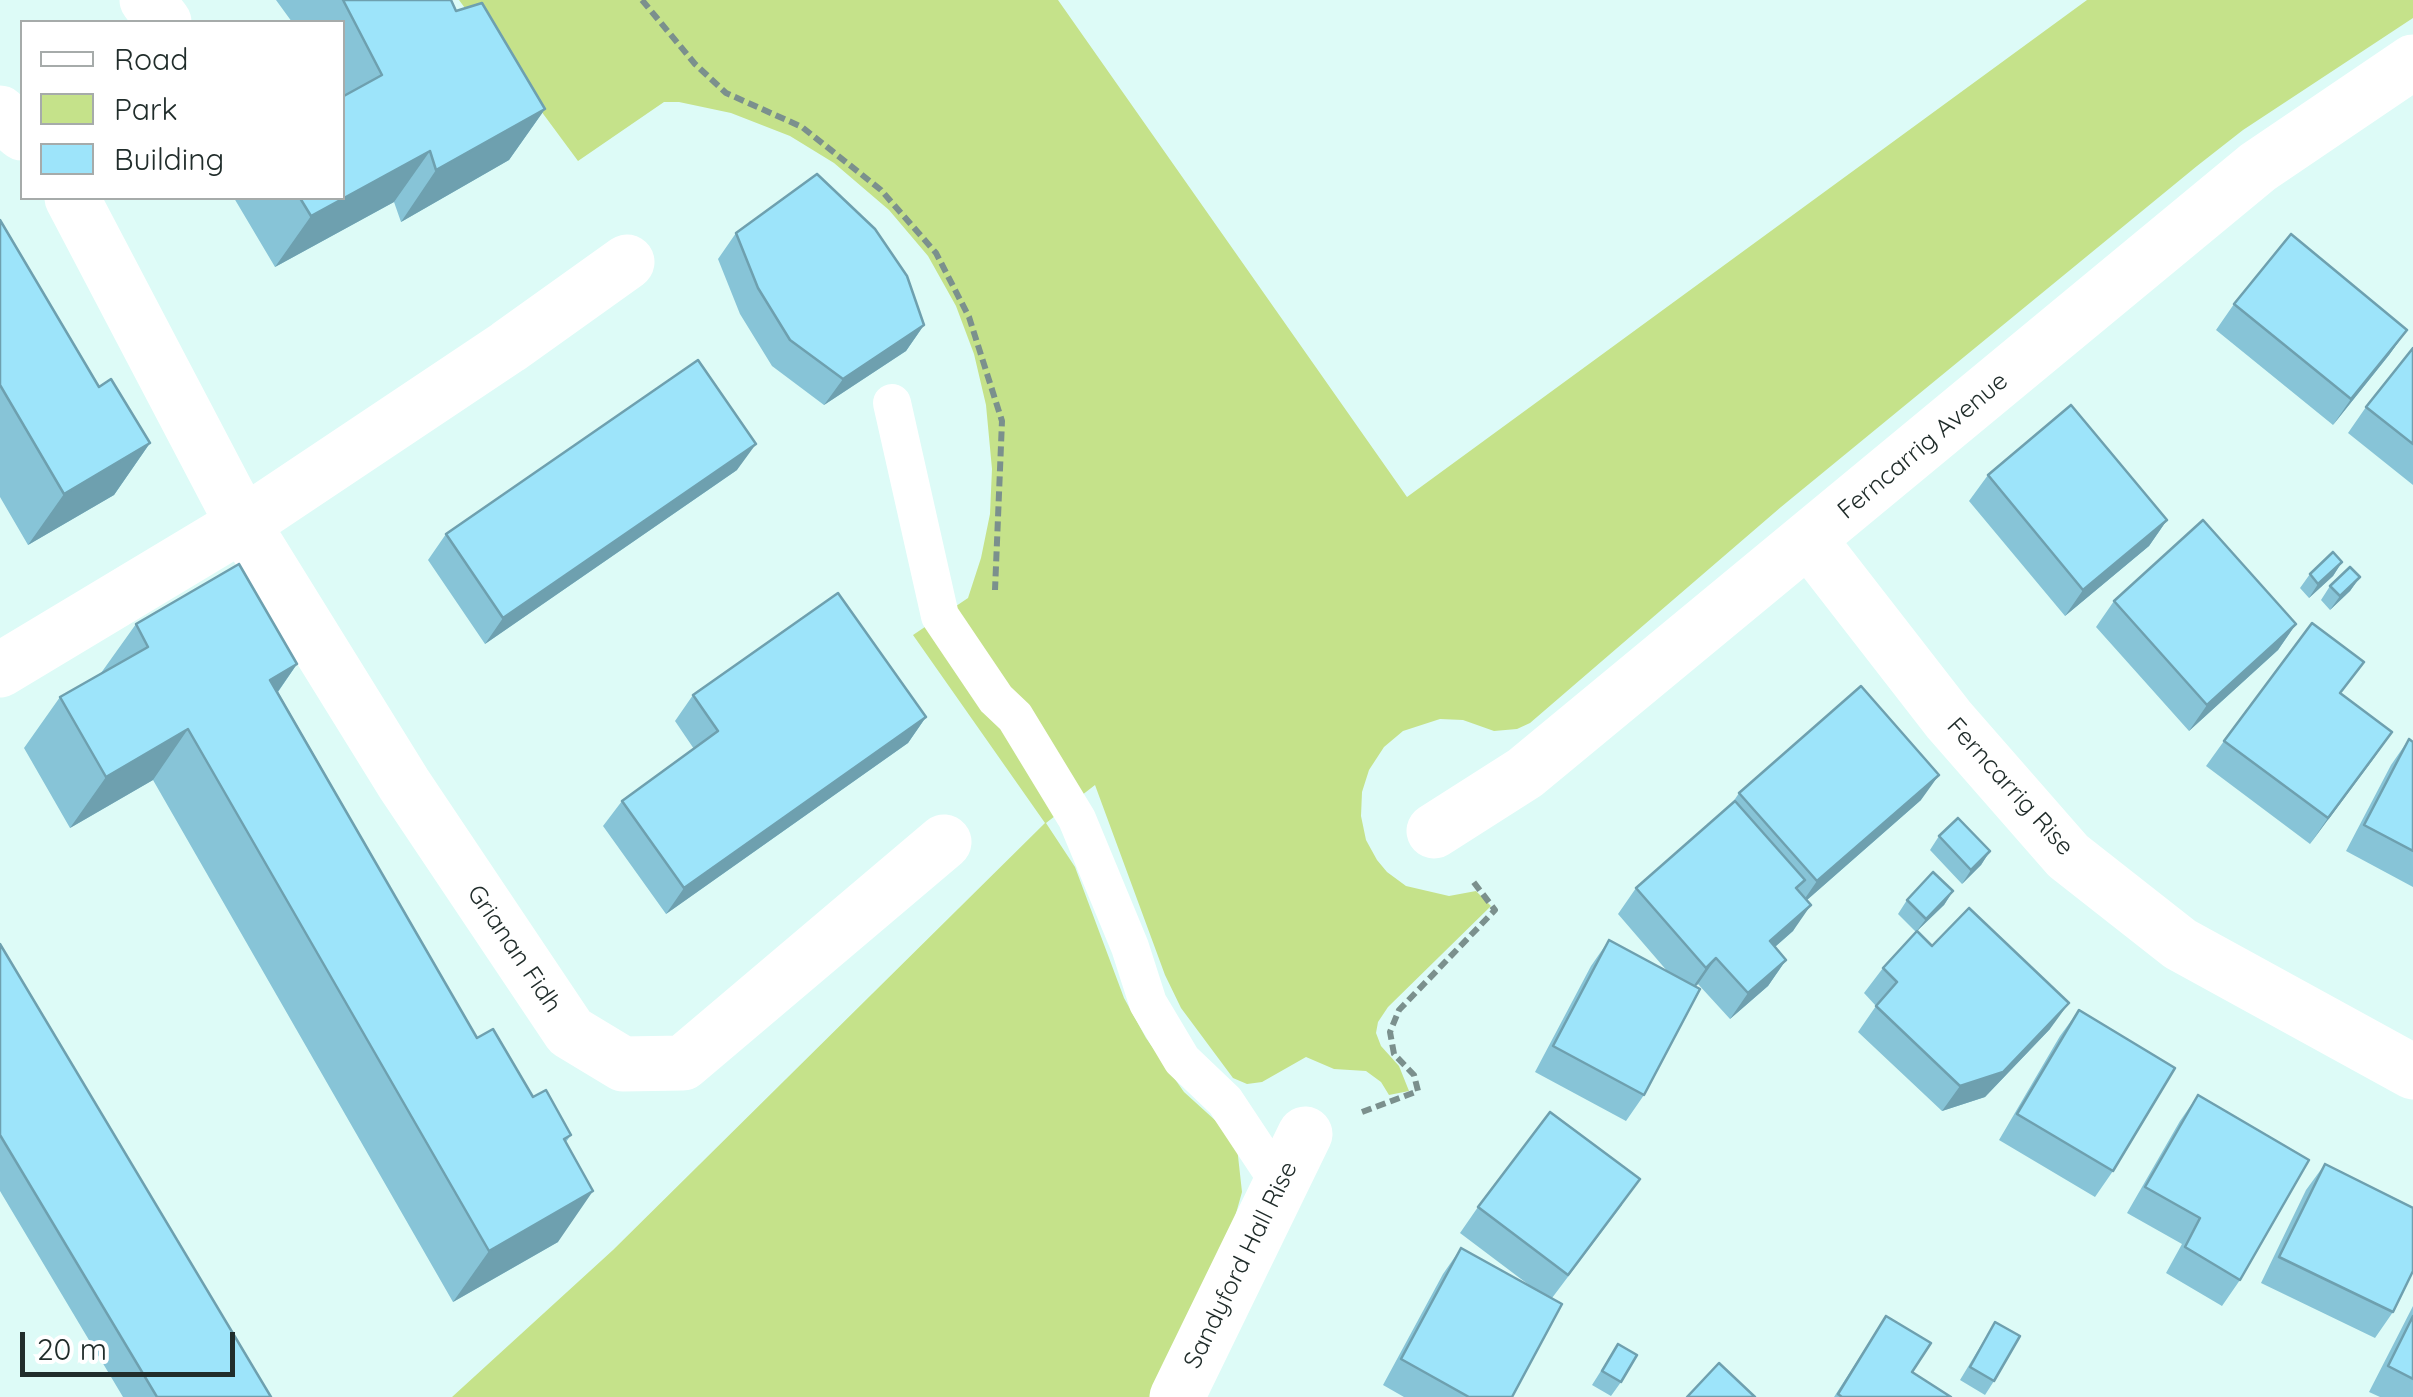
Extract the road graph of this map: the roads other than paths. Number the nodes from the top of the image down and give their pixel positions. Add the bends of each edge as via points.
1 (147, 0) edge
2 (162, 20) edge
3 (2411, 67) edge
4 (0, 114) edge
5 (20, 130) edge
6 (73, 200) edge
7 (627, 262) dead end
8 (892, 403) dead end
9 (243, 524) junction
10 (1810, 540) junction
11 (0, 670) edge
12 (1434, 832) road end
13 (944, 842) dead end
14 (2413, 1072) edge
15 (1305, 1134) road end
16 (1280, 1184) junction
17 (1177, 1397) edge

1 - 2 street
3 - 10 street, Ferncarrig Avenue via 2258,167
4 - 5 street
6 - 9 street, Grianan Fidh
7 - 9 street
8 - 16 lane via 940,616 1015,717 1077,819 1148,1003 1182,1060 1225,1101
9 - 11 street
9 - 13 street, Grianan Fidh via 404,784 570,1032 623,1064 683,1064
10 - 12 street, Ferncarrig Avenue via 1526,773
10 - 14 street, Ferncarrig Rise via 1949,720 2068,856 2180,944
15 - 16 street, Sandyford Hall Rise
16 - 17 street, Sandyford Hall Rise

